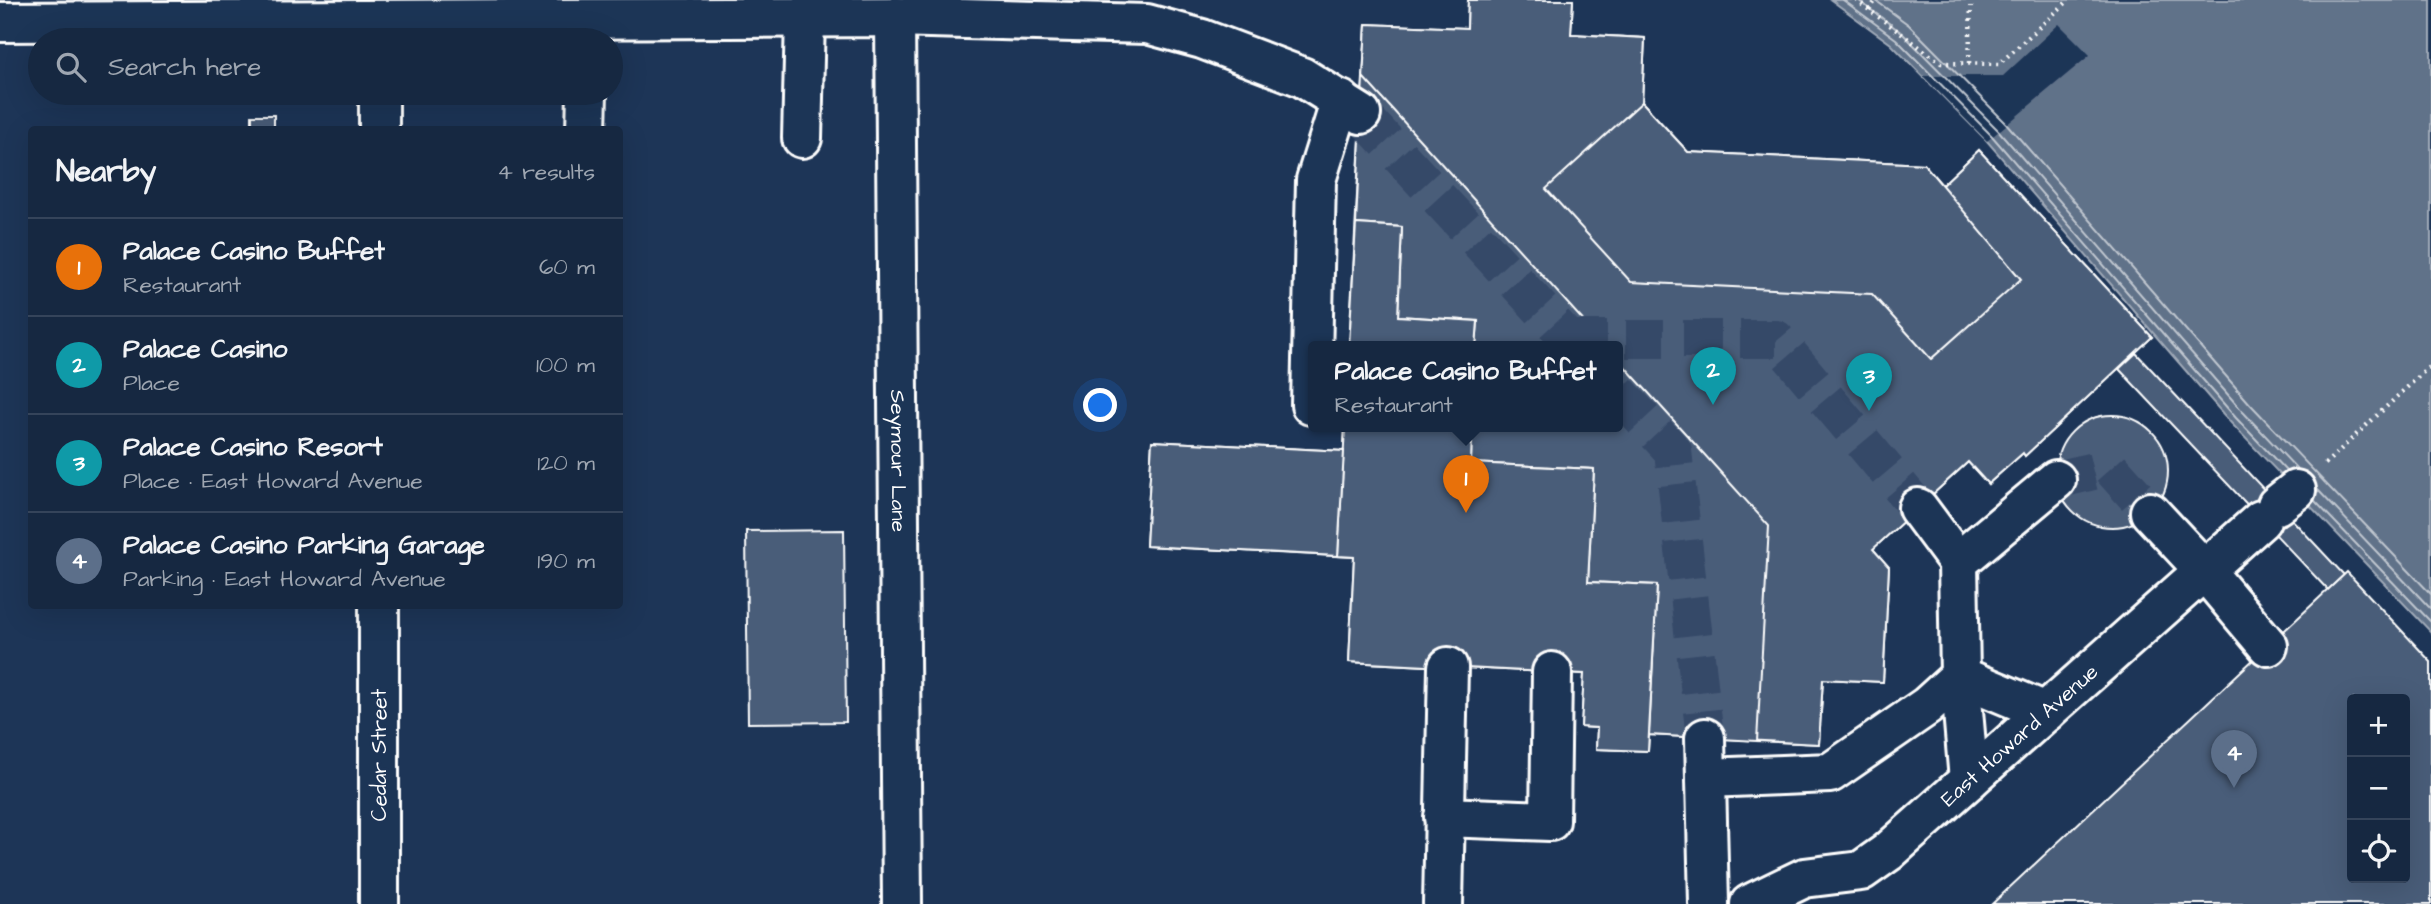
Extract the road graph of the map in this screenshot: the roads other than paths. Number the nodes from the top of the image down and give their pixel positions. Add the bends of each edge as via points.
1 (1104, 11) edge
2 (805, 18) junction
3 (895, 18) junction
4 (379, 20) edge
5 (0, 22) edge
6 (546, 28) edge
7 (623, 28) edge
8 (379, 105) edge
9 (587, 105) edge
10 (379, 126) edge
11 (586, 126) edge
12 (802, 138) dead end
13 (1312, 341) edge
14 (2056, 480) tunnel mouth
15 (2278, 505) road end
16 (1918, 508) tunnel mouth
17 (2150, 512) tunnel mouth
18 (1958, 562) junction
19 (2205, 571) junction
20 (379, 609) edge
21 (2268, 646) dead end
22 (1448, 667) dead end
23 (1552, 672) dead end
24 (1961, 676) junction
25 (2046, 712) junction
26 (1705, 738) tunnel mouth
27 (1706, 778) junction
28 (1969, 779) junction
29 (1444, 817) junction
30 (379, 904) edge
31 (902, 904) edge
32 (1443, 904) edge
33 (1709, 904) edge
34 (1750, 904) edge

1 - 3 street
1 - 13 street via 1202,39 1302,77 1351,107 1316,180
2 - 3 street
2 - 7 street
2 - 12 street
3 - 31 street, Seymour Lane
4 - 5 street
4 - 6 street
8 - 10 street
9 - 11 street
14 - 18 street
15 - 19 street, East Howard Avenue
16 - 18 street
17 - 19 street
18 - 24 street
19 - 21 street
19 - 25 street, East Howard Avenue
20 - 30 street, Cedar Street
22 - 29 street
23 - 29 street via 1550,821
24 - 25 street
24 - 27 street via 1927,706 1830,773
24 - 28 street
25 - 28 street, East Howard Avenue
26 - 27 street
27 - 33 street
28 - 34 street, East Howard Avenue via 1861,871 1804,878
29 - 32 street

